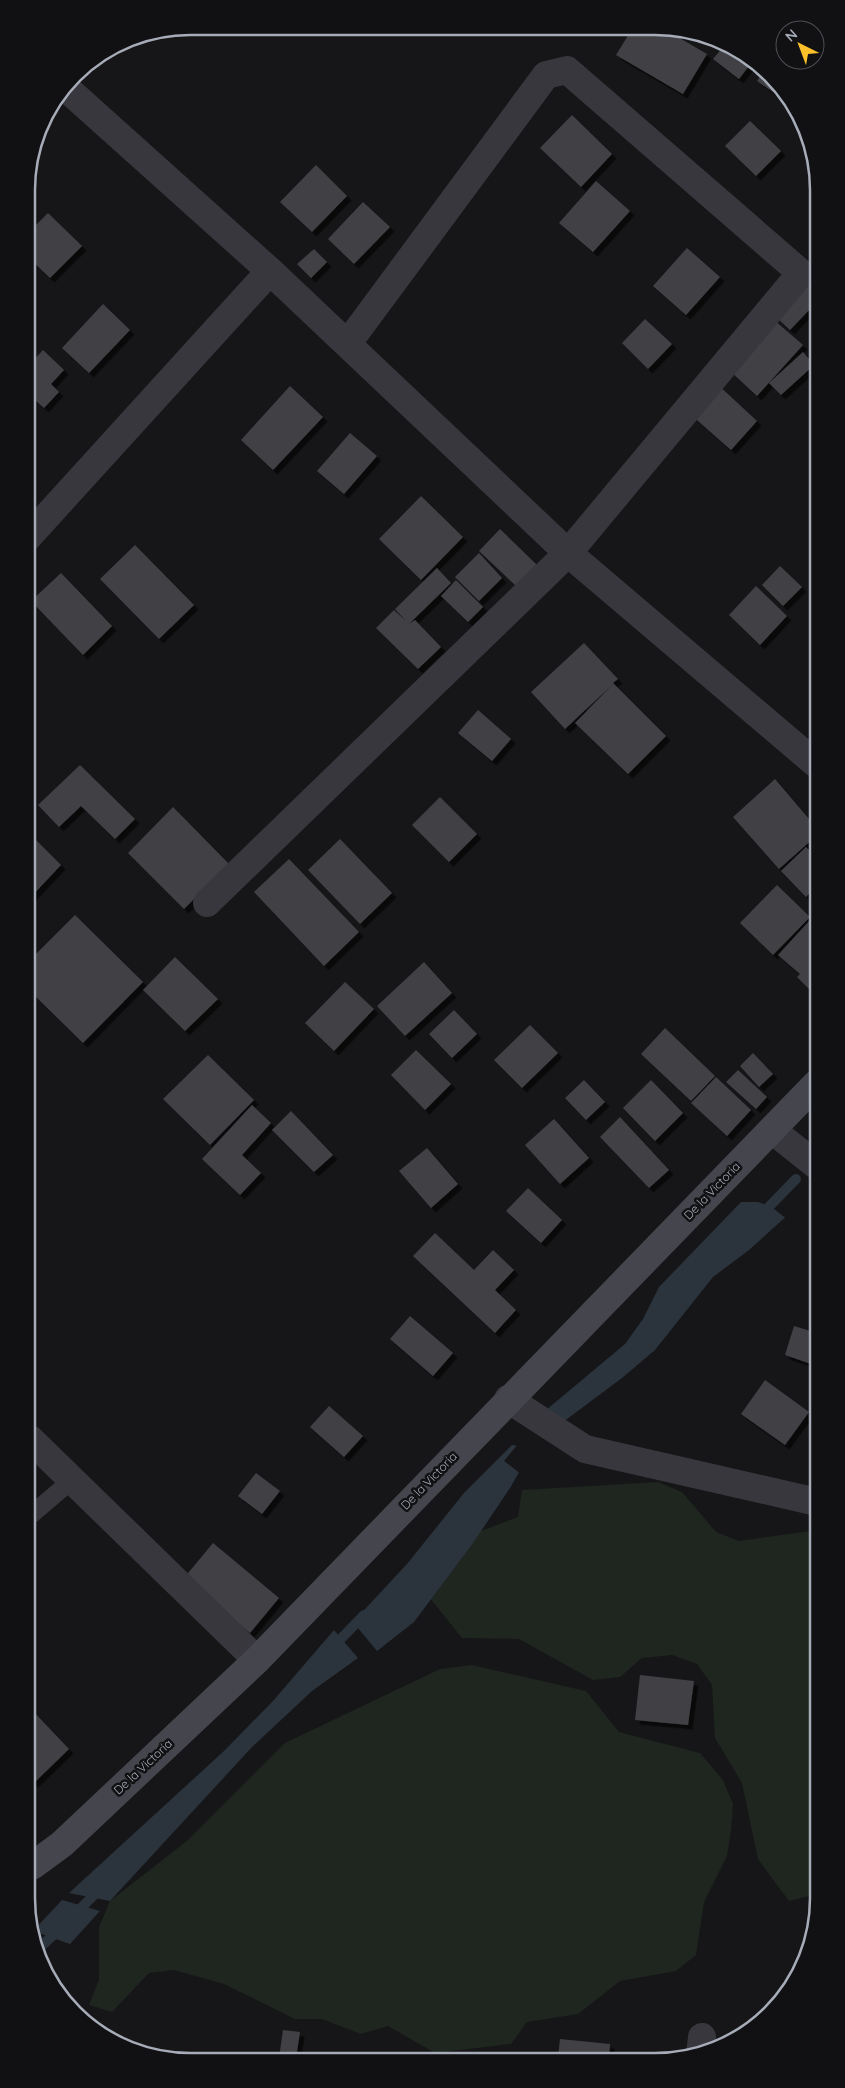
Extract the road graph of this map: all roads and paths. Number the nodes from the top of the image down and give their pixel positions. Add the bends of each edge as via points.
1 (70, 92) edge
2 (270, 271) junction
3 (808, 278) edge
4 (348, 344) junction
5 (35, 529) edge
6 (568, 553) junction
7 (810, 759) edge
8 (207, 903) dead end
9 (810, 1090) edge
10 (772, 1130) junction
11 (810, 1160) edge
12 (508, 1400) junction
13 (35, 1444) edge
14 (72, 1480) junction
15 (810, 1500) edge
16 (35, 1511) edge
17 (257, 1660) junction
18 (35, 1864) edge

1 - 2 street
2 - 4 street
2 - 5 street
3 - 4 street via 567,70 558,70 546,75
3 - 6 street
4 - 6 street
6 - 7 street
6 - 8 street
9 - 10 main road, De la Victoria
10 - 11 street
10 - 12 main road, De la Victoria
12 - 15 street via 585,1448
12 - 17 main road, De la Victoria
13 - 14 street
14 - 16 lane
14 - 17 street
17 - 18 main road, De la Victoria via 62,1844

